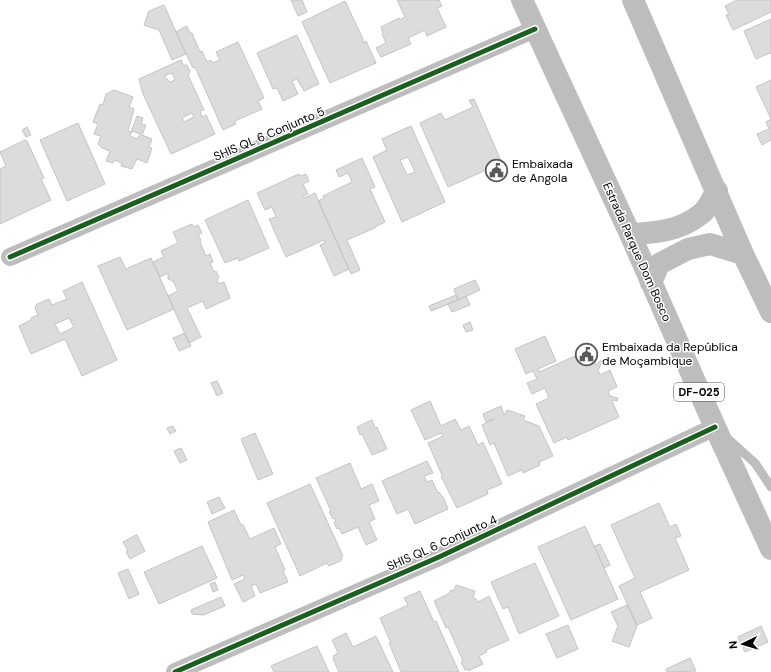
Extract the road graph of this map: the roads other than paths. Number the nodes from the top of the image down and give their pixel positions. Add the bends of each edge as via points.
1 (522, 0) edge
2 (633, 0) edge
3 (535, 30) junction
4 (717, 191) junction
5 (630, 234) junction
6 (743, 254) junction
7 (10, 258) dead end
8 (651, 283) junction
9 (771, 312) edge
10 (715, 428) junction
11 (771, 487) edge
12 (771, 549) edge
13 (175, 672) edge

1 - 3 main road, Estrada Parque Dom Bosco / DF-025
2 - 4 main road
3 - 5 main road, Estrada Parque Dom Bosco / DF-025
3 - 7 street, SHIS QL 6 Conjunto 5
4 - 5 main road via 702,214 679,227 655,233
4 - 6 main road
5 - 8 main road, Estrada Parque Dom Bosco / DF-025
6 - 8 main road via 710,244 688,249 659,264
6 - 9 main road
8 - 10 main road, Estrada Parque Dom Bosco / DF-025
10 - 11 lane via 755,463
10 - 12 main road, Estrada Parque Dom Bosco / DF-025
10 - 13 street, SHIS QL 6 Conjunto 4 via 439,557

